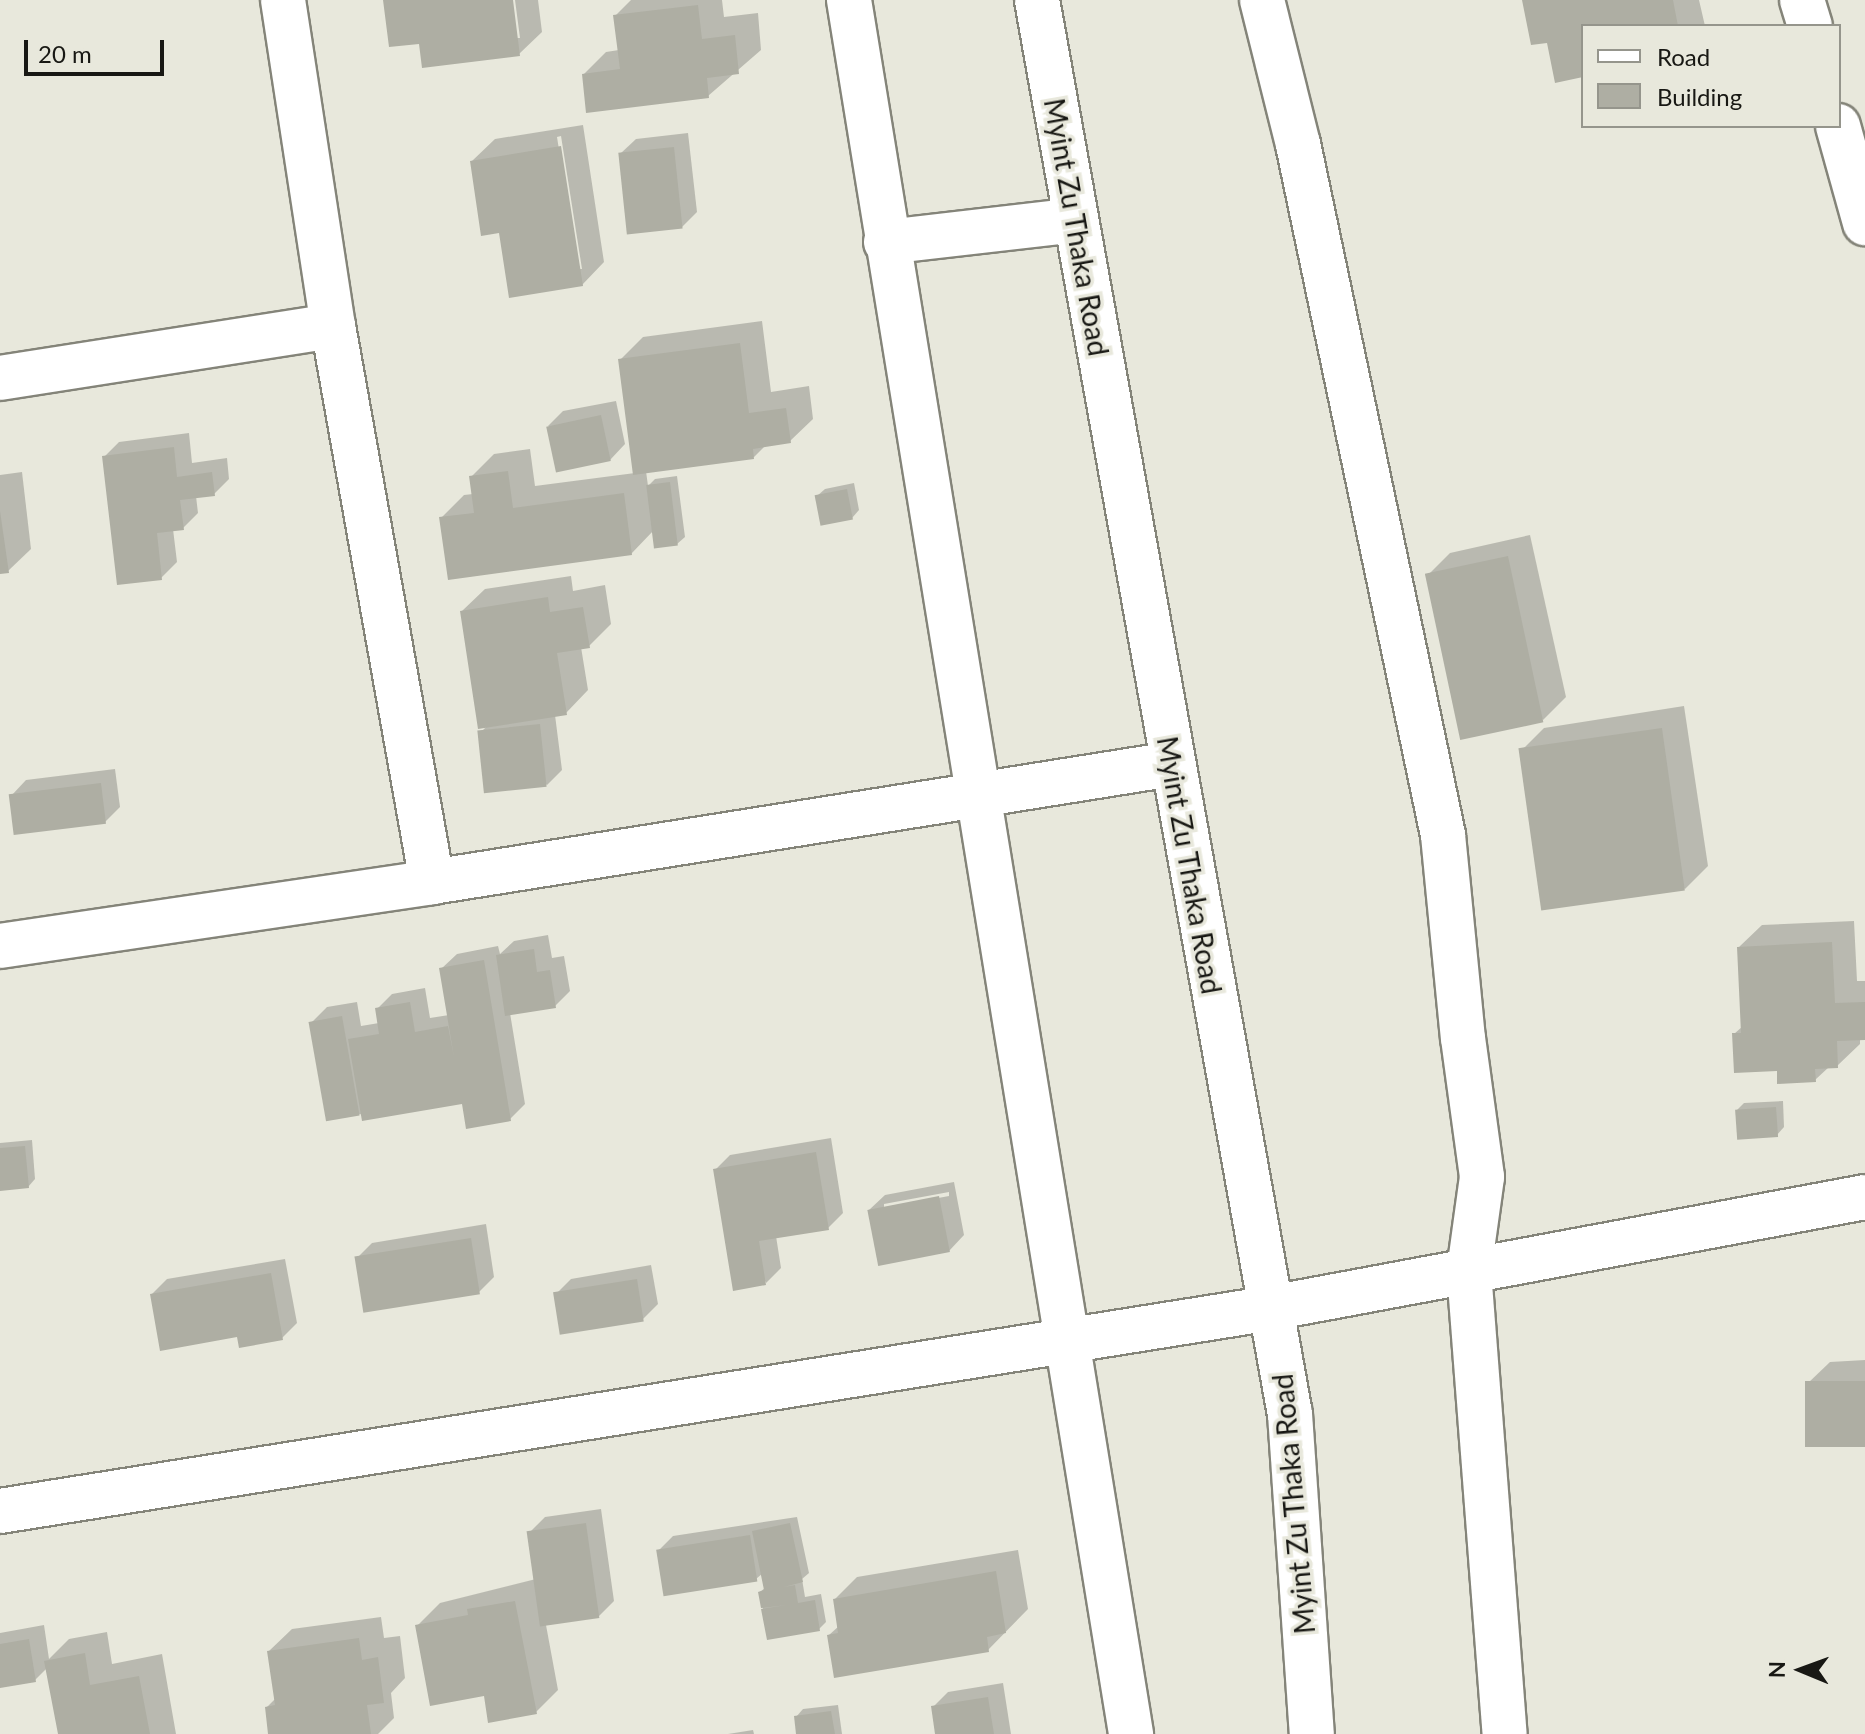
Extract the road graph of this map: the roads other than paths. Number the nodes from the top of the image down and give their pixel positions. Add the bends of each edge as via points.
1 (283, 0) edge
2 (849, 0) edge
3 (1037, 0) edge
4 (1262, 0) edge
5 (1802, 0) edge
6 (1809, 24) edge
7 (1839, 128) edge
8 (1076, 220) junction
9 (1865, 223) edge
10 (886, 242) junction
11 (333, 326) junction
12 (0, 378) edge
13 (1172, 764) junction
14 (980, 794) junction
15 (432, 882) junction
16 (0, 946) edge
17 (1865, 1197) edge
18 (1469, 1271) junction
19 (1271, 1308) junction
20 (1067, 1341) junction
21 (0, 1511) edge
22 (1131, 1734) edge
23 (1312, 1734) edge
24 (1505, 1734) edge

1 - 11 street
2 - 10 street
3 - 8 street, Myint Zu Thaka Road
4 - 18 street via 1301,160 1443,835 1482,1177
5 - 6 street
7 - 9 street
8 - 10 street
8 - 13 street, Myint Zu Thaka Road
10 - 14 street
11 - 12 street
11 - 15 street
13 - 14 street
13 - 19 street, Myint Zu Thaka Road
14 - 15 street
14 - 20 street
15 - 16 street
17 - 18 street
18 - 19 street
18 - 24 street
19 - 20 street
19 - 23 street, Myint Zu Thaka Road via 1290,1414
20 - 21 street
20 - 22 street

